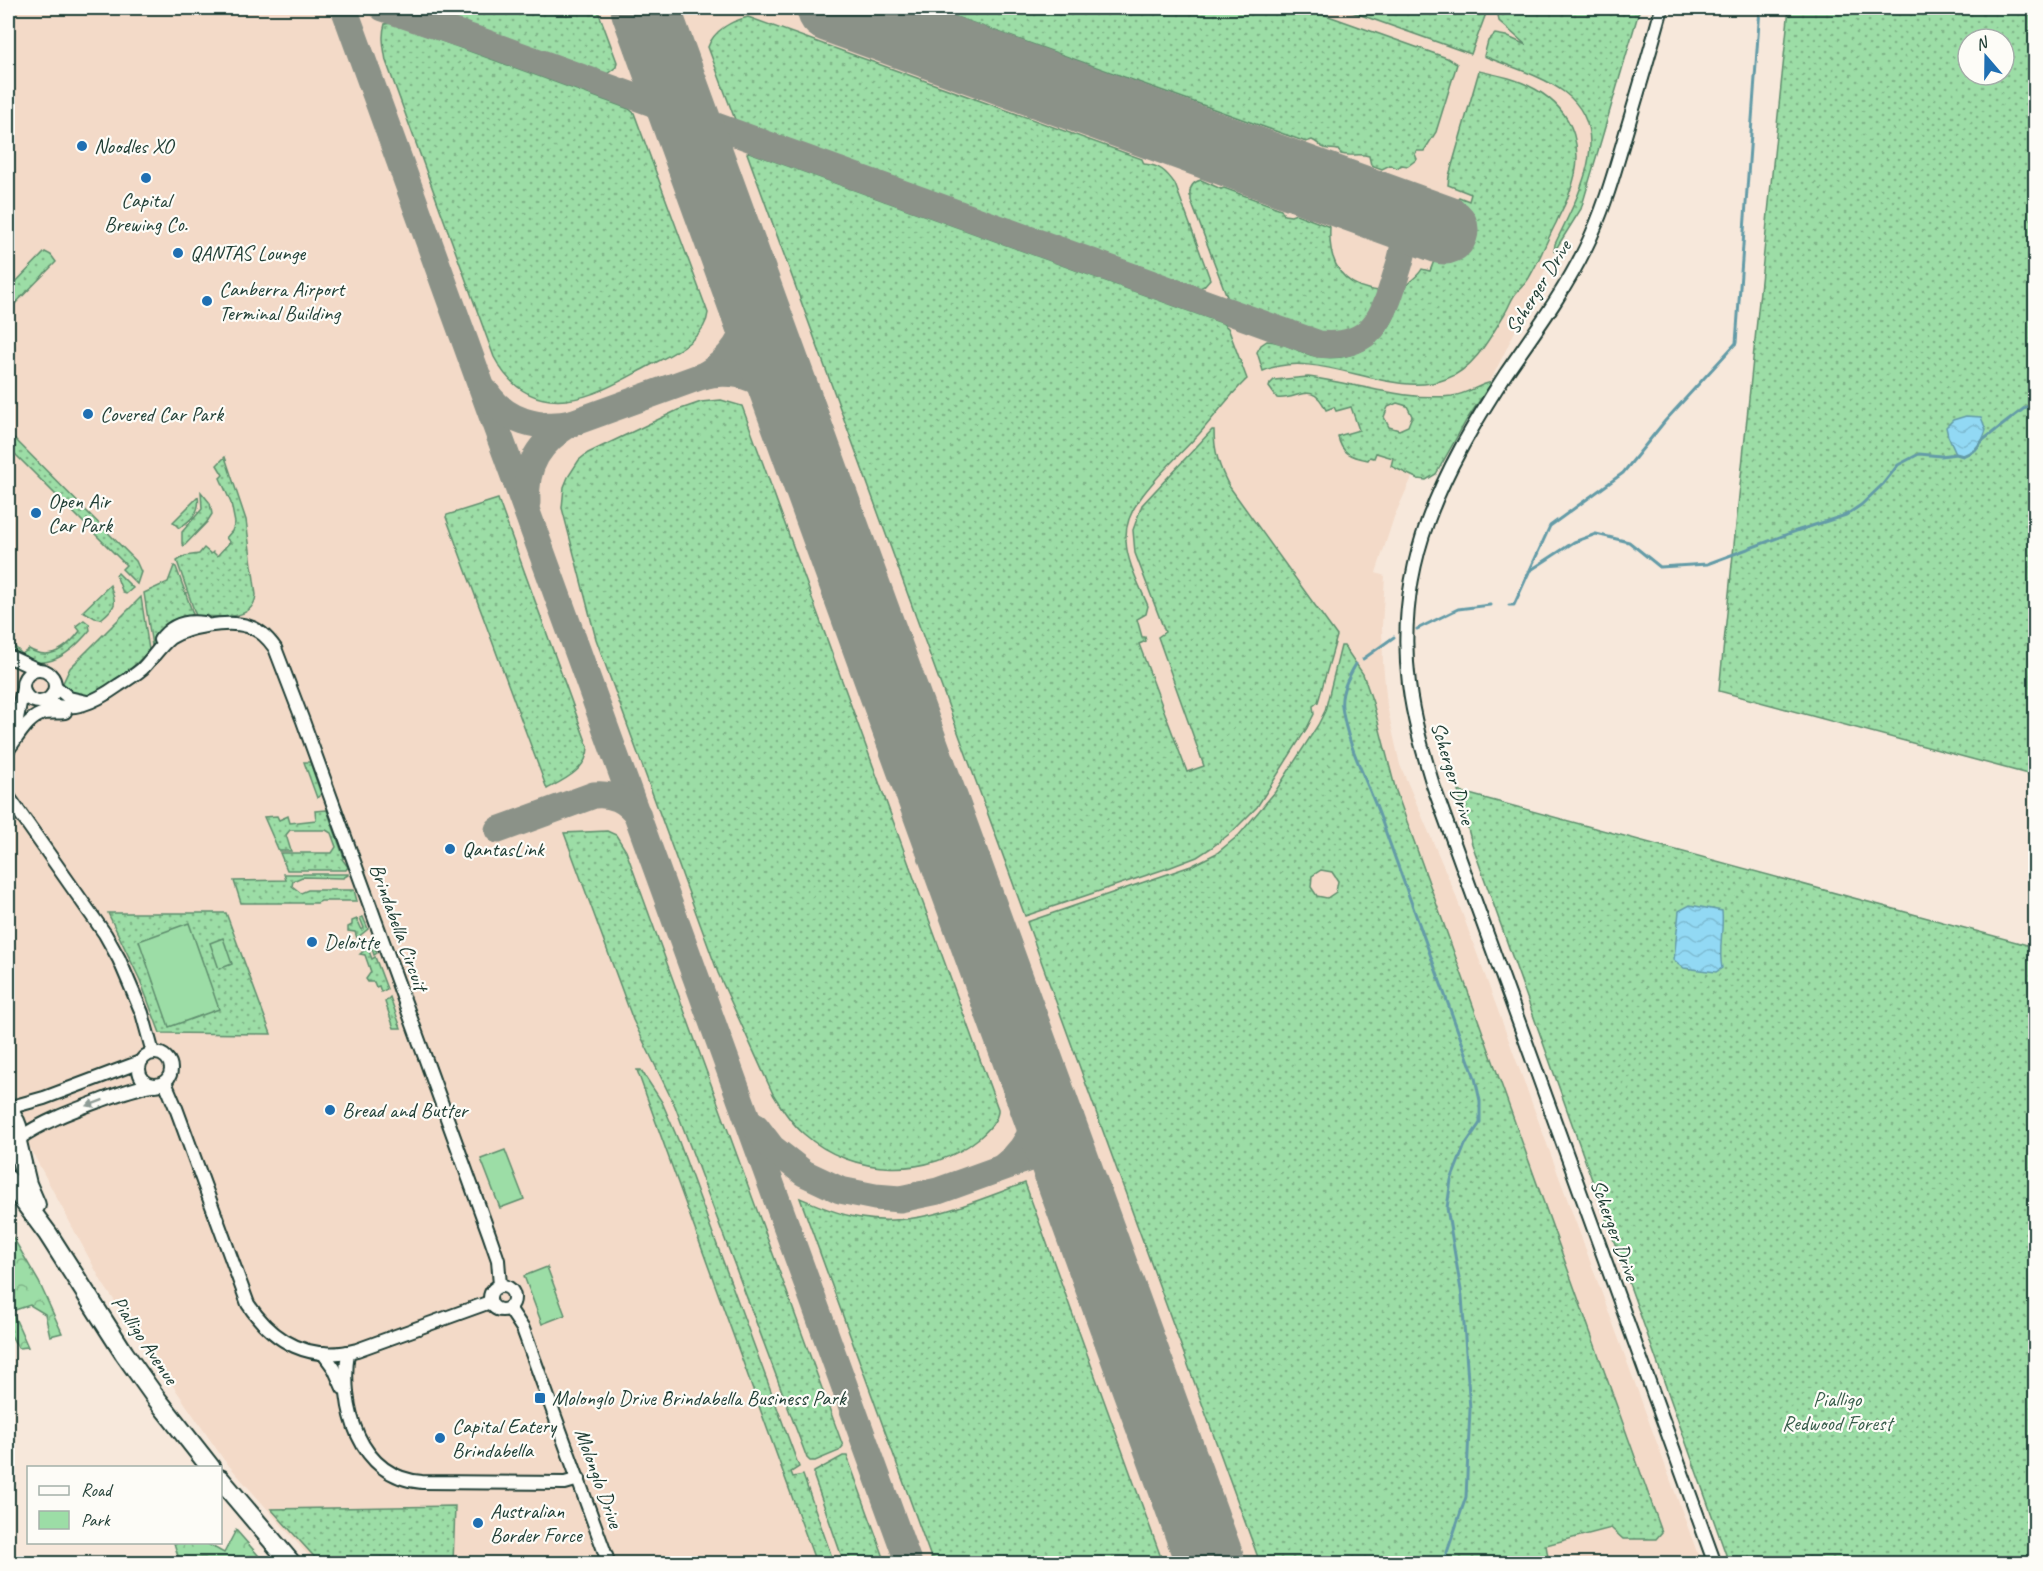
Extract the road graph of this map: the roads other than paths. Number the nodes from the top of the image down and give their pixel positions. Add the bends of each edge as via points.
1 (1662, 8) edge
2 (8, 656) edge
3 (38, 670) junction
4 (23, 686) junction
5 (55, 686) junction
6 (41, 702) junction
7 (91, 702) junction
8 (11, 745) edge
9 (8, 796) edge
10 (153, 1053) junction
11 (140, 1062) junction
12 (165, 1082) junction
13 (151, 1085) junction
14 (8, 1110) edge
15 (14, 1146) edge
16 (8, 1180) edge
17 (48, 1234) junction
18 (500, 1286) junction
19 (490, 1302) junction
20 (509, 1308) junction
21 (348, 1352) junction
22 (323, 1353) junction
23 (346, 1395) junction
24 (210, 1466) edge
25 (579, 1479) junction
26 (222, 1481) edge
27 (292, 1563) edge
28 (609, 1563) edge
29 (1715, 1563) edge

1 - 29 street, Scherger Drive via 1612,182 1586,248 1482,411 1444,479 1415,563 1406,639 1412,704 1433,785
2 - 3 street
2 - 4 street
3 - 4 street via 29,673
3 - 5 street via 50,674
4 - 6 street via 28,698
4 - 8 street
5 - 6 street via 51,696
5 - 7 street via 73,700
6 - 7 street, Brindabella Circuit via 73,708
6 - 8 street via 28,711
7 - 8 street via 69,712 37,716
7 - 18 street, Brindabella Circuit via 140,670 152,658 160,638 174,626 192,621 247,626 275,648 489,1234 498,1260
9 - 10 street via 105,933 142,1013
10 - 11 street
10 - 12 street via 161,1054 170,1063 171,1071
11 - 13 street via 140,1075
11 - 14 street
12 - 13 street
12 - 22 street via 248,1304 275,1336 300,1349
13 -> 15 street via 38,1125
14 - 15 main road, Pialligo Avenue via 16,1122
15 - 17 main road, Pialligo Avenue
16 - 17 main road, Pialligo Avenue
17 - 24 main road, Pialligo Avenue via 124,1353
18 - 19 street via 492,1290
18 - 20 street via 509,1288 514,1295
19 - 20 street via 499,1310
19 - 21 street
20 - 25 street, Molonglo Drive via 524,1329
21 - 22 street
21 - 23 street
22 - 23 street
23 - 25 street via 357,1434 367,1452 380,1465 407,1479 564,1483
25 - 28 street, Molonglo Drive
26 - 27 main road

